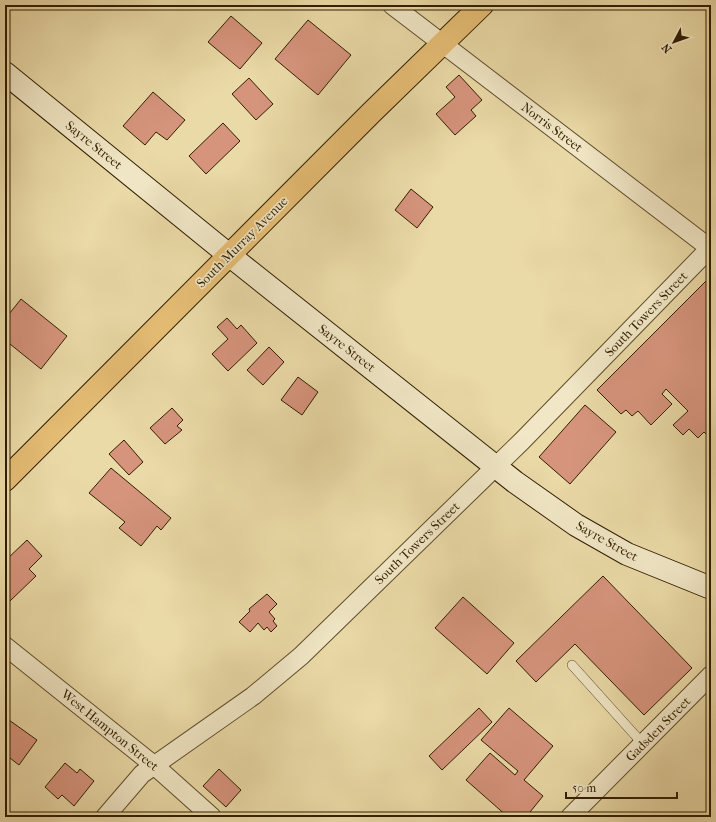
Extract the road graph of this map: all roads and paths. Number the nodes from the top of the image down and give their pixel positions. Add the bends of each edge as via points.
1 (392, 5) edge
2 (482, 5) edge
3 (442, 43) junction
4 (5, 73) edge
5 (711, 248) edge
6 (229, 255) junction
7 (496, 466) junction
8 (5, 480) edge
9 (711, 588) edge
10 (5, 646) edge
11 (572, 665) dead end
12 (711, 675) edge
13 (643, 744) junction
14 (155, 766) junction
15 (105, 817) edge
16 (212, 817) edge
17 (570, 817) edge

1 - 3 street, Norris Street
2 - 3 main road, South Murray Avenue
3 - 5 street, Norris Street
3 - 6 main road, South Murray Avenue
4 - 6 main road, Sayre Street
5 - 7 street, South Towers Street
6 - 7 main road, Sayre Street
6 - 8 main road, South Murray Avenue
7 - 9 main road, Sayre Street via 576,525 627,554
7 - 14 street, South Towers Street via 301,656 254,696
10 - 14 street, West Hampton Street
11 - 13 lane
12 - 13 street, Gadsden Street
13 - 17 street, Gadsden Street
14 - 15 street, South Towers Street via 142,774
14 - 16 street, West Hampton Street

